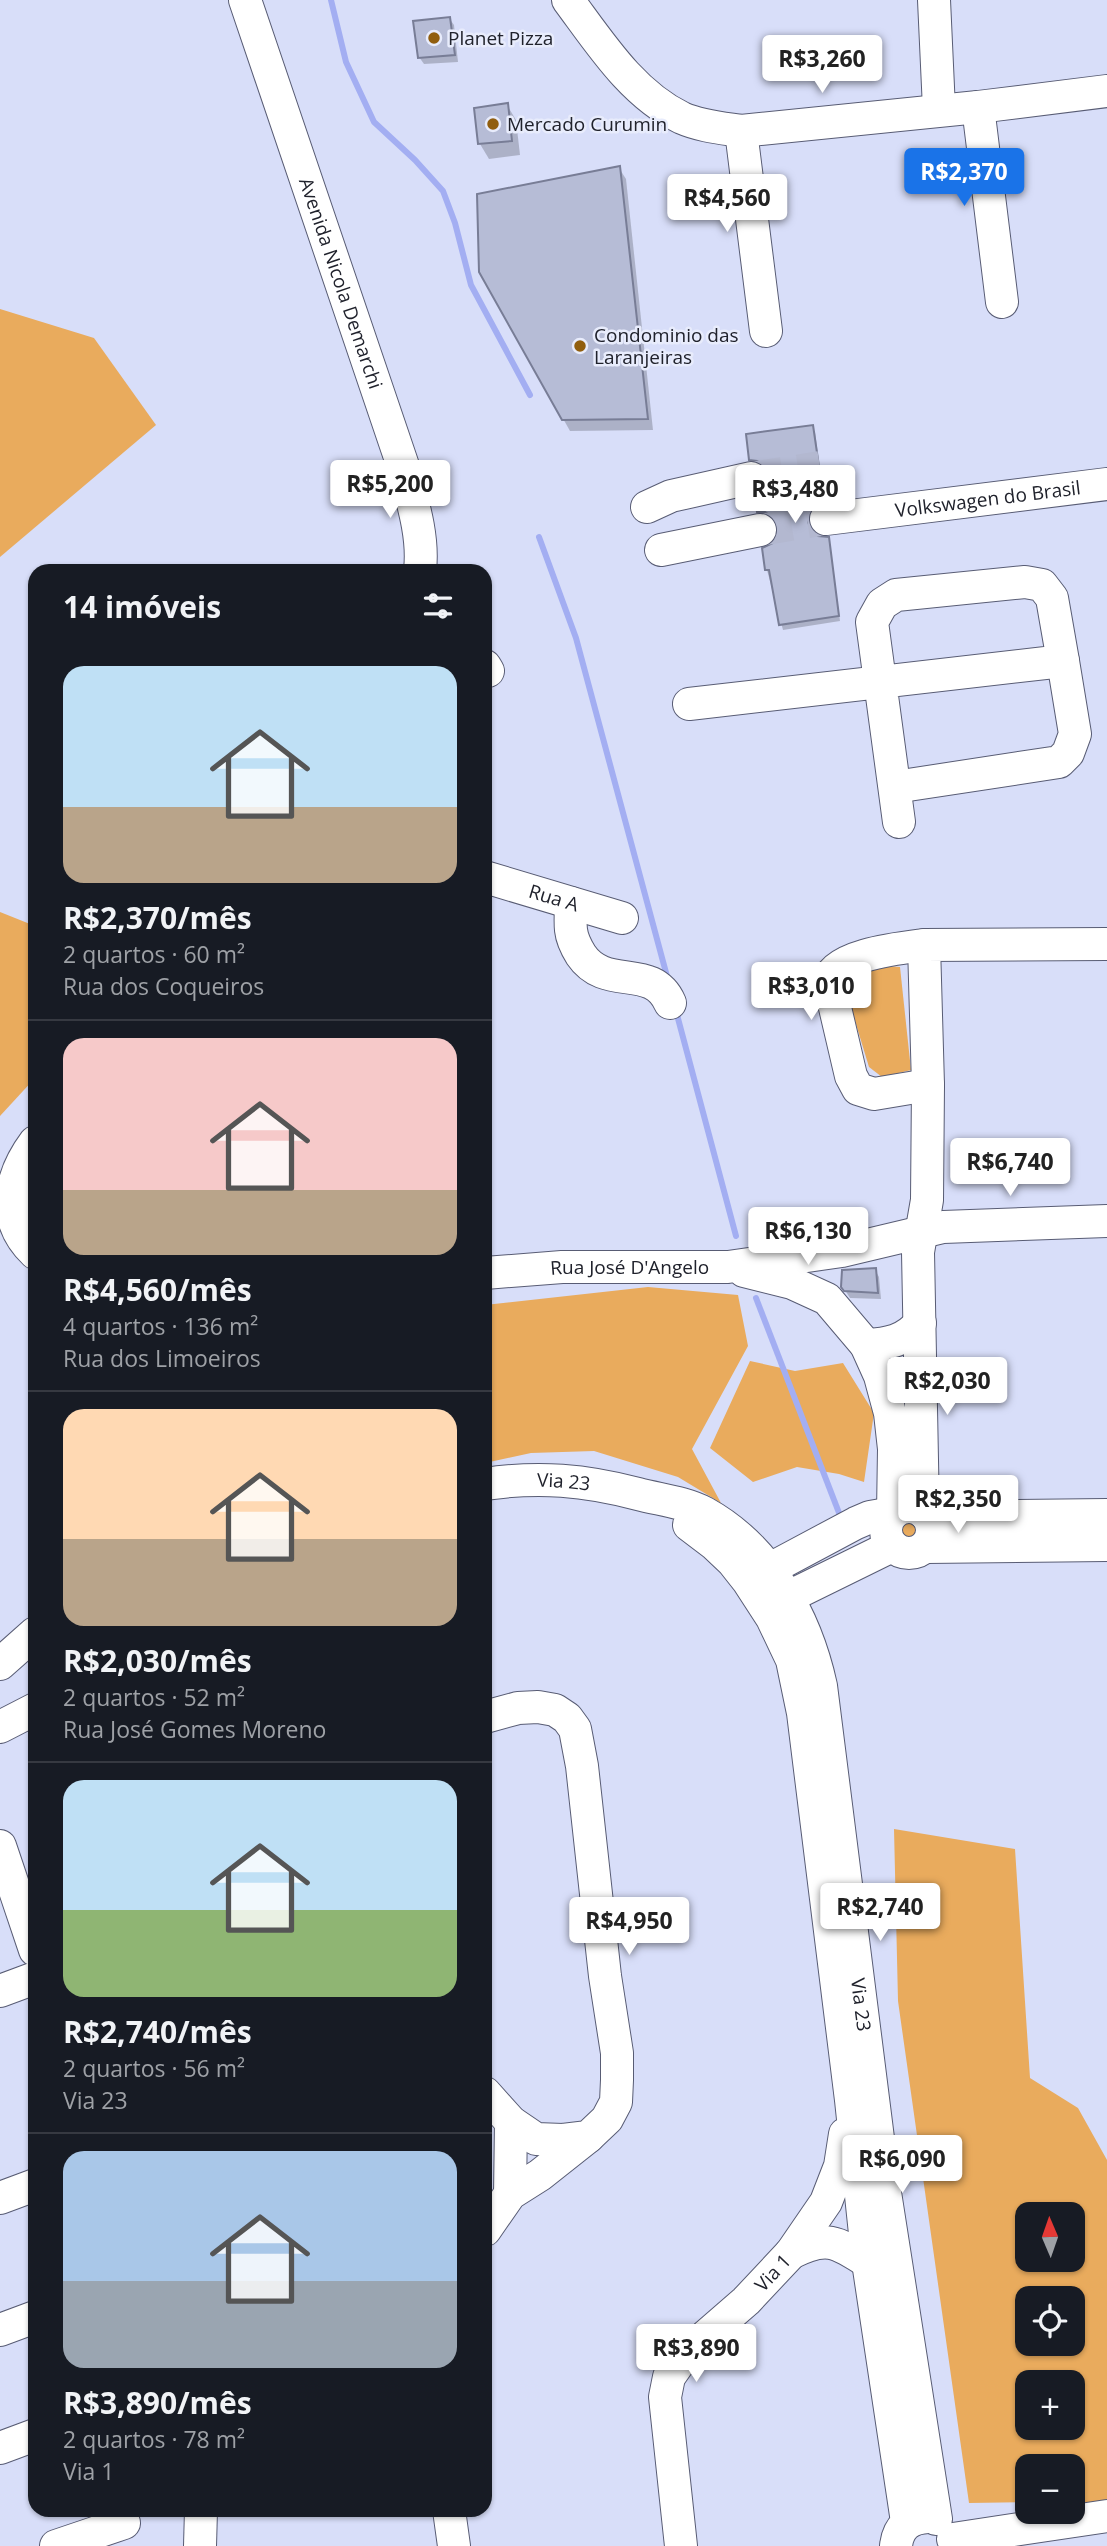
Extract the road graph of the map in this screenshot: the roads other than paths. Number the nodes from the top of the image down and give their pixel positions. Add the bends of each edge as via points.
1 (245, 0) edge
2 (568, 0) edge
3 (934, 0) edge
4 (1107, 91) edge
5 (978, 107) junction
6 (939, 109) junction
7 (741, 131) junction
8 (1002, 302) dead end
9 (766, 331) dead end
10 (751, 478) tunnel mouth
11 (1107, 484) edge
12 (700, 491) junction
13 (647, 507) dead end
14 (826, 519) tunnel mouth
15 (760, 530) tunnel mouth
16 (712, 540) junction
17 (661, 550) dead end
18 (421, 564) edge
19 (1063, 661) junction
20 (881, 682) junction
21 (689, 704) dead end
22 (895, 787) junction
23 (900, 822) dead end
24 (492, 879) edge
25 (571, 903) junction
26 (622, 918) dead end
27 (1107, 944) edge
28 (924, 945) junction
29 (670, 1003) dead end
30 (928, 1084) junction
31 (28, 1152) edge
32 (1107, 1221) edge
33 (922, 1232) junction
34 (28, 1244) edge
35 (842, 1251) junction
36 (728, 1267) junction
37 (492, 1272) edge
38 (827, 1299) junction
39 (920, 1324) junction
40 (866, 1345) junction
41 (492, 1483) edge
42 (1107, 1515) edge
43 (917, 1522) junction
44 (1107, 1545) edge
45 (759, 1575) junction
46 (776, 1602) junction
47 (28, 1639) edge
48 (0, 1664) edge
49 (28, 1713) edge
50 (492, 1715) edge
51 (0, 1727) edge
52 (0, 1846) edge
53 (16, 1876) edge
54 (28, 1923) edge
55 (28, 1981) edge
56 (0, 1991) edge
57 (492, 2100) edge
58 (851, 2100) junction
59 (511, 2122) junction
60 (588, 2137) junction
61 (28, 2188) edge
62 (830, 2191) junction
63 (510, 2194) junction
64 (861, 2196) junction
65 (0, 2198) edge
66 (492, 2220) edge
67 (791, 2253) junction
68 (868, 2262) junction
69 (901, 2290) junction
70 (28, 2320) edge
71 (0, 2330) edge
72 (28, 2438) edge
73 (0, 2448) edge
74 (1107, 2516) edge
75 (201, 2517) edge
76 (450, 2517) edge
77 (124, 2523) dead end
78 (929, 2534) edge
79 (56, 2546) edge
80 (200, 2546) edge
81 (454, 2546) edge
82 (681, 2546) edge

1 - 18 street, Avenida Nicola Demarchi via 403,466
2 - 7 street via 629,79 654,99 681,117
3 - 6 street
4 - 5 street
5 - 6 street
5 - 8 street
6 - 7 street
7 - 9 street
10 - 12 street
11 - 14 street, Volkswagen do Brasil
12 - 13 street via 671,496
12 - 16 street
15 - 16 street
16 - 17 street
19 - 20 street
19 - 20 street via 1052,598 1042,585 1025,582 896,595 882,604 872,622
19 - 22 street via 1075,734 1059,762
20 - 21 street
20 - 22 street
22 - 23 street
24 - 25 street, Rua A
25 - 26 street, Rua A
25 - 29 street via 575,947 587,964 607,975 651,981 665,991
27 - 28 street
28 - 30 street
28 - 30 street via 880,951 838,966 829,982 851,1076 859,1089 874,1094
30 - 33 street via 927,1200
31 - 34 street via 13,1182 11,1202 14,1225
32 - 33 street, Rua José D'Angelo via 943,1227
33 - 35 street, Rua José D'Angelo
33 - 39 street via 918,1252
35 - 36 street, Rua José D'Angelo
35 - 38 street
36 - 37 street, Rua José D'Angelo via 562,1267
36 - 38 street via 792,1283
38 - 40 street
39 - 40 street via 899,1340
39 - 43 street
40 - 43 street via 880,1376 894,1449
41 - 45 street, Via 23 via 574,1480 675,1502 704,1513 739,1536
42 - 43 street
43 - 44 street
43 - 45 street via 870,1517
43 - 46 street via 888,1519 886,1533 892,1546
45 - 46 street, Via 23
46 - 58 street, Via 23 via 803,1713
46 - 69 street, Via 23 via 803,1629 821,1686
47 - 48 street
49 - 51 street
50 - 60 street via 538,1707 555,1710 575,1729 617,2053 616,2102 607,2119
52 - 53 street
53 - 54 street
55 - 56 street
57 - 59 street
58 - 62 street, Via 1 via 841,2166
58 - 64 street, Via 23
59 - 60 street via 536,2140
59 - 63 street
60 - 63 street
61 - 65 street
62 - 64 street
62 - 67 street, Via 1
63 - 66 street
64 - 68 street, Via 23
64 - 69 street via 880,2209 892,2281
67 - 68 street via 824,2242 847,2248
67 - 82 street, Via 1 via 746,2301 685,2354 669,2376 665,2397
68 - 78 street, Via 23
69 - 78 street, Via 23
70 - 71 street
72 - 73 street
74 - 78 street
75 - 80 street
76 - 81 street
77 - 79 street

